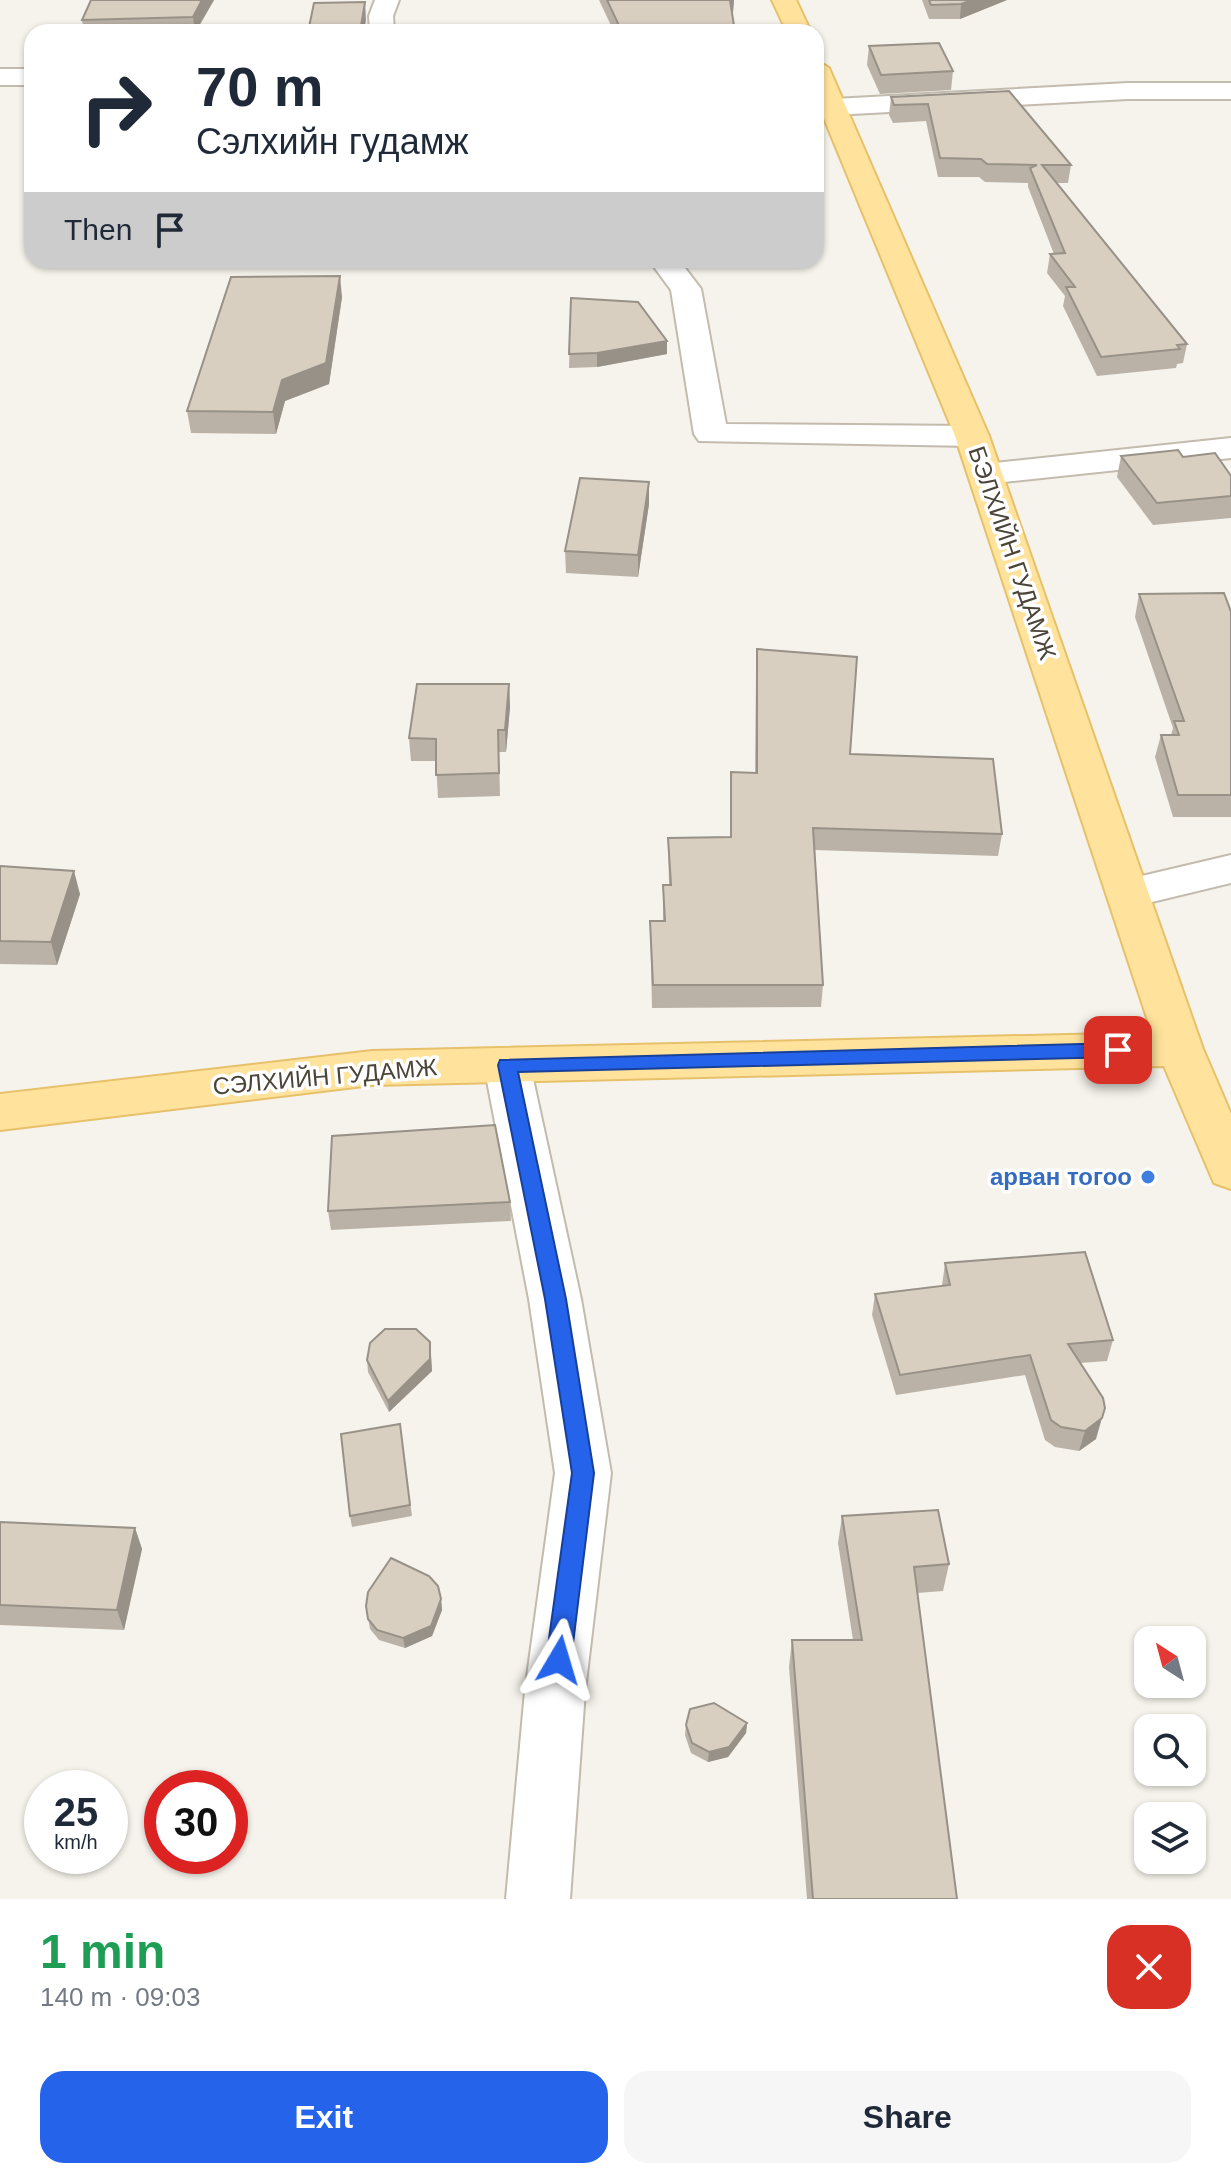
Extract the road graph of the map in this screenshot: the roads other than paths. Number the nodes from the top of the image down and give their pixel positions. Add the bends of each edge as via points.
1 (387, 0) edge
2 (784, 0) edge
3 (382, 24) edge
4 (795, 24) edge
5 (0, 77) edge
6 (24, 77) edge
7 (824, 85) edge
8 (1231, 91) edge
9 (834, 107) junction
10 (670, 268) edge
11 (972, 436) junction
12 (1231, 448) edge
13 (985, 474) junction
14 (1231, 869) edge
15 (1127, 893) junction
16 (1180, 1049) junction
17 (507, 1065) junction
18 (0, 1112) edge
19 (1231, 1170) edge
20 (538, 1899) edge

1 - 3 street
2 - 4 main road
5 - 6 street
7 - 9 main road, БЭЛХИЙН ГУДАМЖ
8 - 9 street via 1128,91
9 - 11 main road, БЭЛХИЙН ГУДАМЖ
10 - 11 street via 686,289 711,434
11 - 13 main road, БЭЛХИЙН ГУДАМЖ
12 - 13 street
13 - 15 main road, БЭЛХИЙН ГУДАМЖ
14 - 15 street
15 - 16 main road, БЭЛХИЙН ГУДАМЖ
16 - 17 main road, СЭЛХИЙН ГУДАМЖ
16 - 19 main road, БЭЛХИЙН ГУДАМЖ
17 - 18 main road, СЭЛХИЙН ГУДАМЖ via 372,1068
17 - 20 street via 555,1299 583,1473 555,1691

